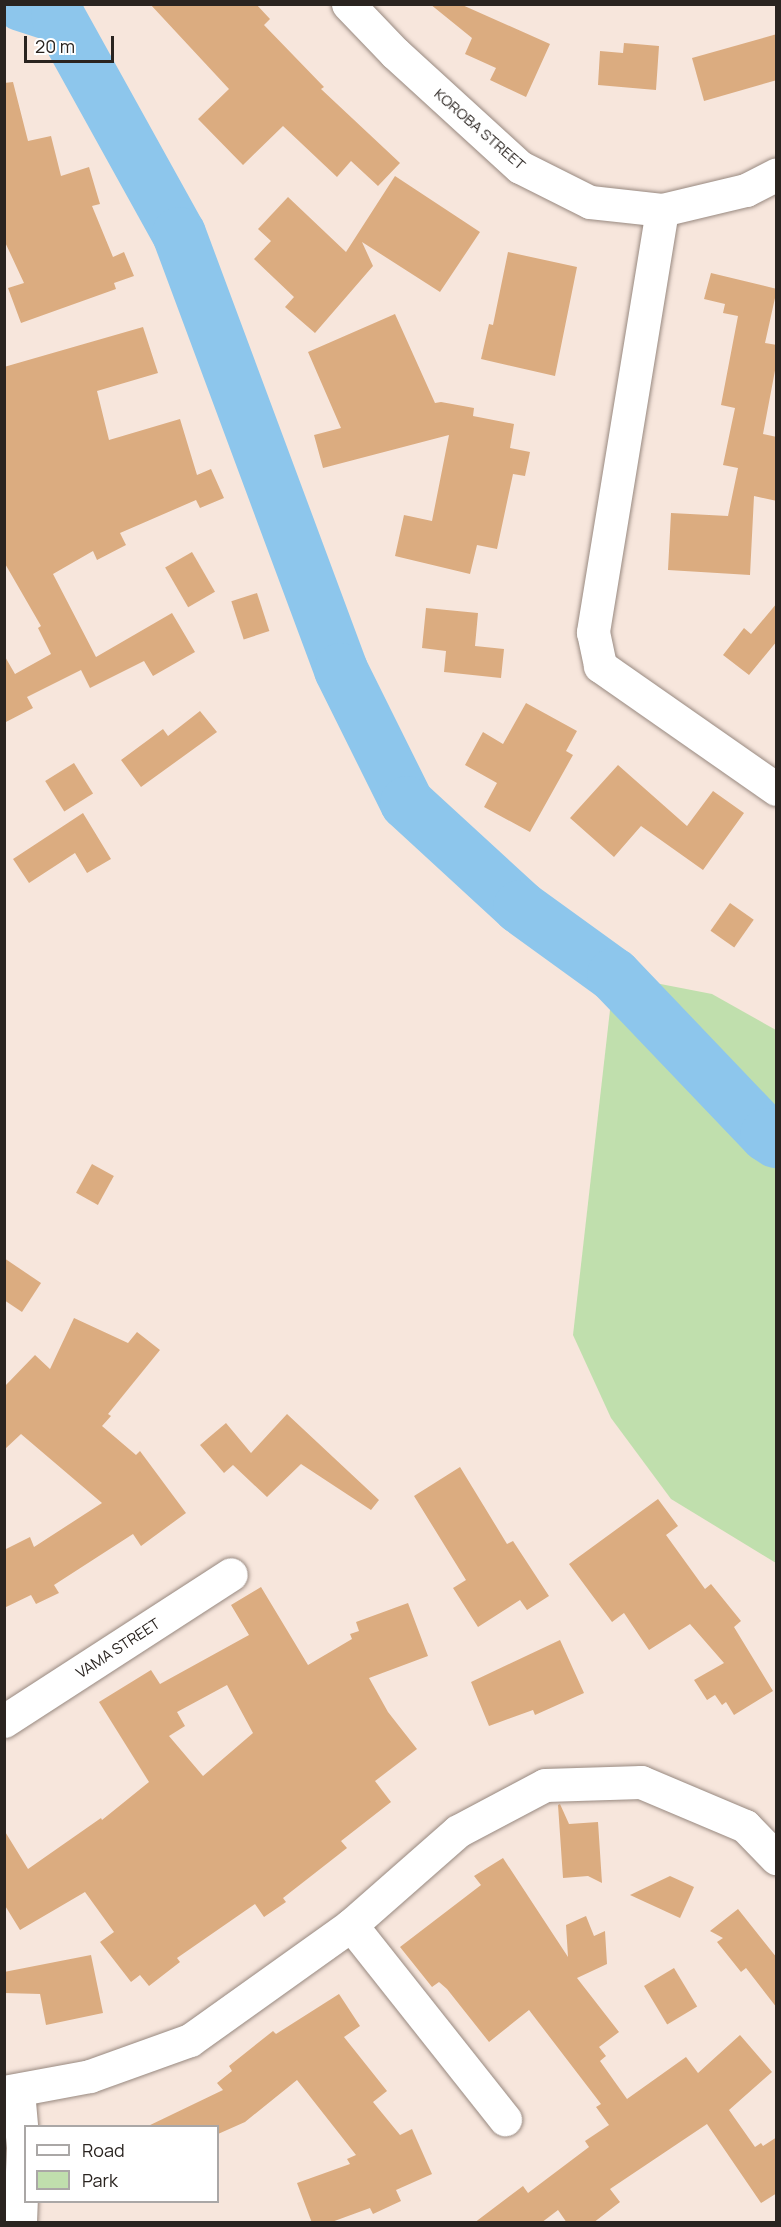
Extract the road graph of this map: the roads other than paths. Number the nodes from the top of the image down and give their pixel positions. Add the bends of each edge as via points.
1 (348, 4) edge
2 (777, 175) edge
3 (662, 210) junction
4 (777, 789) edge
5 (231, 1574) dead end
6 (4, 1721) edge
7 (777, 1858) edge
8 (351, 1926) junction
9 (11, 2092) edge
10 (505, 2119) dead end
11 (20, 2223) edge

1 - 3 street, KOROBA STREET via 395,53 520,167 590,202
2 - 3 street, KOROBA STREET via 746,190
3 - 4 street via 592,632 600,666
5 - 6 street, VAMA STREET
7 - 8 street via 745,1826 641,1782 545,1785 458,1831
8 - 9 street via 190,2040 90,2076
8 - 10 street
9 - 11 street via 23,2147

